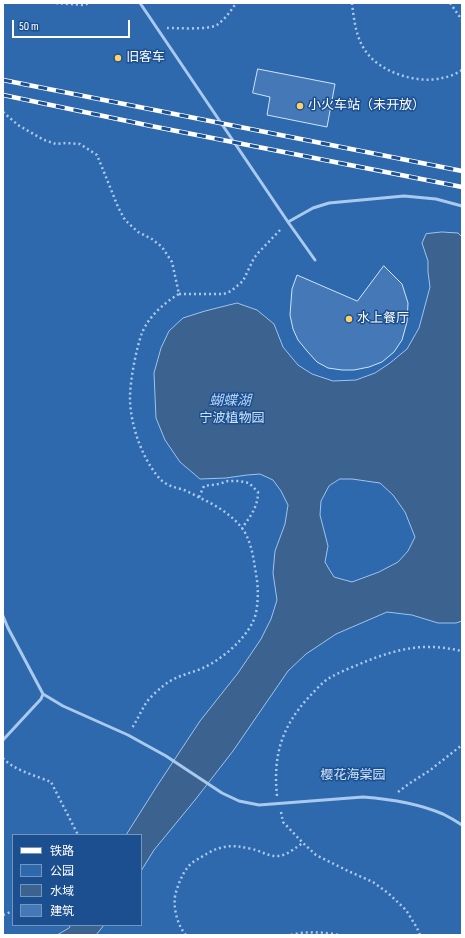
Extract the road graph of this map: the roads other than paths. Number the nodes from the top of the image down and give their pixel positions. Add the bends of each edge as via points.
1 (140, 3) edge
2 (462, 206) edge
3 (288, 222) junction
4 (315, 260) dead end
5 (3, 616) edge
6 (43, 694) junction
7 (3, 740) edge
8 (462, 825) edge

1 - 3 lane
2 - 3 lane via 436,198 404,196 329,203 313,208
3 - 4 lane
5 - 6 lane
6 - 7 lane
6 - 8 lane via 63,706 128,735 239,801 259,805 363,797 421,806 444,814

